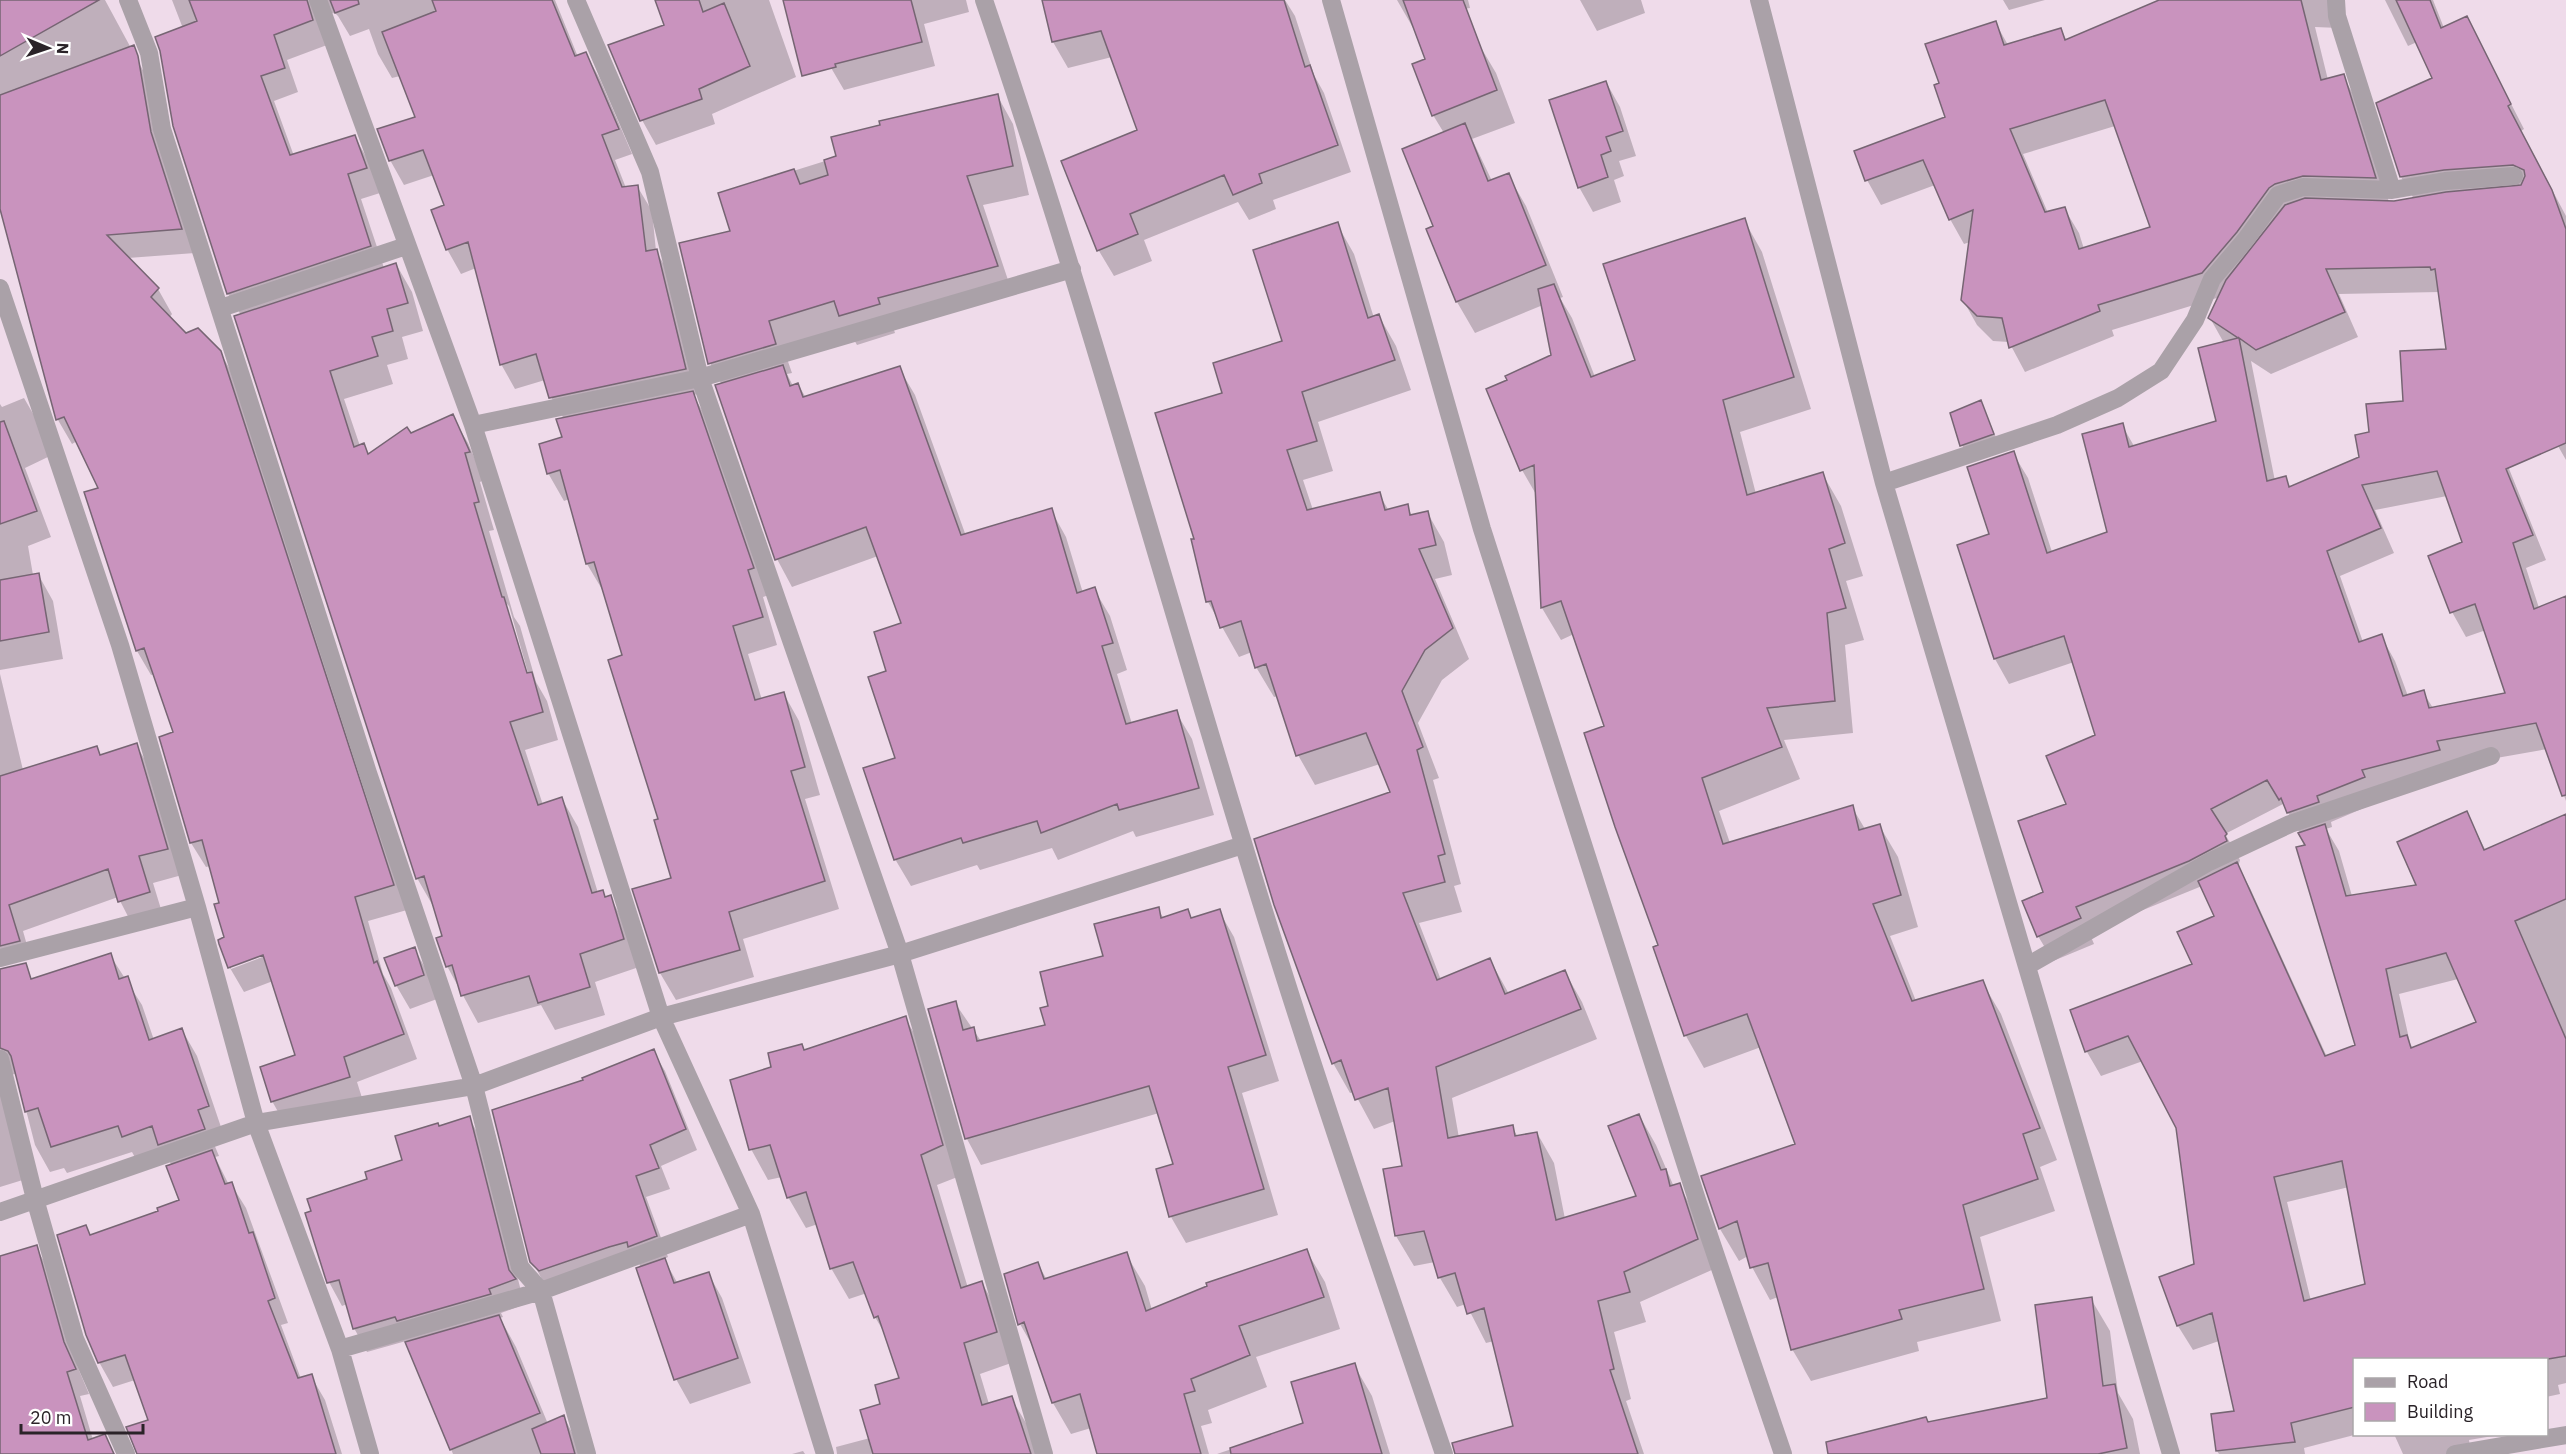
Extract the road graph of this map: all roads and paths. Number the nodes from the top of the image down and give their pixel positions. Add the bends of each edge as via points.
1 (128, 0) edge
2 (318, 0) edge
3 (576, 0) edge
4 (984, 0) edge
5 (1330, 0) edge
6 (1759, 0) edge
7 (2336, 0) edge
8 (2514, 176) dead end
9 (2392, 190) junction
10 (406, 246) junction
11 (1072, 268) junction
12 (0, 288) edge
13 (221, 308) junction
14 (700, 378) junction
15 (473, 425) junction
16 (1884, 483) junction
17 (2491, 756) dead end
18 (1243, 845) junction
19 (197, 907) junction
20 (900, 954) junction
21 (0, 958) edge
22 (2027, 966) junction
23 (661, 1017) junction
24 (0, 1059) edge
25 (474, 1086) junction
26 (256, 1123) junction
27 (35, 1199) junction
28 (0, 1212) edge
29 (751, 1214) junction
30 (541, 1291) junction
31 (340, 1348) junction
32 (2566, 1435) edge
33 (126, 1454) edge
34 (370, 1454) edge
35 (587, 1454) edge
36 (825, 1454) edge
37 (1044, 1454) edge
38 (1444, 1454) edge
39 (1783, 1454) edge
40 (2171, 1454) edge
41 (2455, 1454) edge

1 - 13 street via 149,53 162,129
2 - 10 street
3 - 14 street via 650,172
4 - 11 street
5 - 39 street via 1482,529 1698,1203
6 - 16 street
7 - 9 street via 2337,16
8 - 9 street
9 - 16 street via 2303,187 2278,195 2212,279 2195,320 2161,371 2118,398 2057,425
10 - 13 street
10 - 15 street
11 - 14 street
11 - 18 street
12 - 19 street via 120,645
13 - 25 street via 368,773
14 - 15 street
14 - 20 street
15 - 23 street
16 - 22 street
17 - 22 street via 2290,824 2209,862
18 - 20 street
18 - 38 street
19 - 21 street
19 - 26 street
20 - 23 street
20 - 37 street
22 - 40 street
23 - 25 street
23 - 29 street
24 - 27 street
25 - 26 street
25 - 30 street via 520,1267
26 - 27 street
26 - 31 street
27 - 28 street
27 - 33 street via 75,1339
29 - 30 street
29 - 36 street
30 - 31 street
30 - 35 street
31 - 34 street
32 - 41 street

